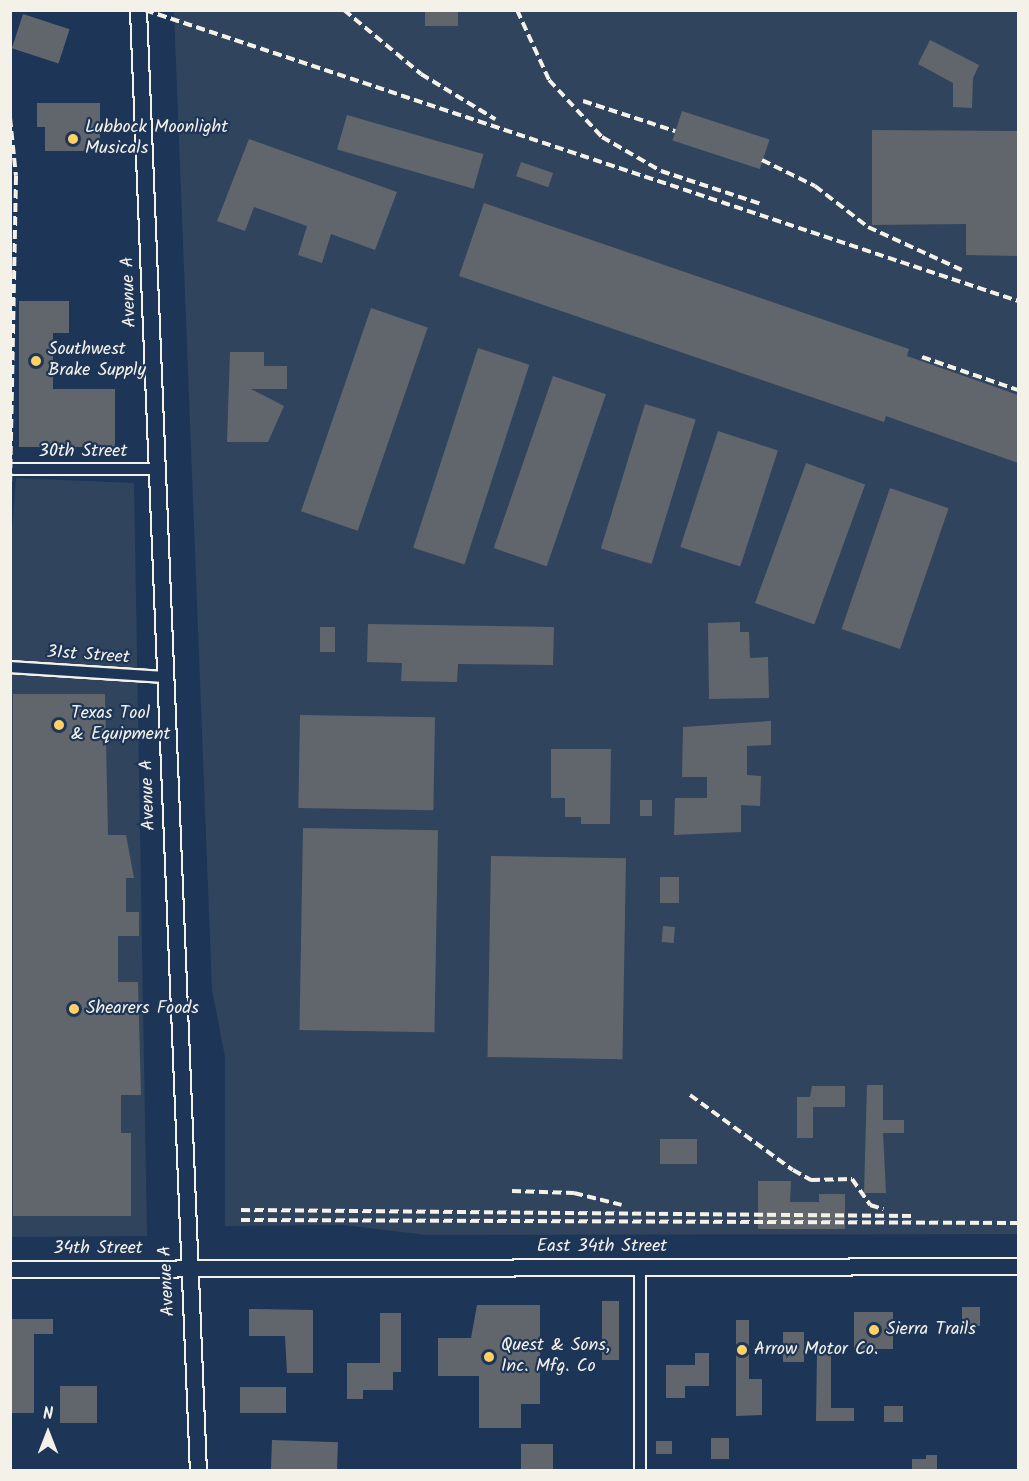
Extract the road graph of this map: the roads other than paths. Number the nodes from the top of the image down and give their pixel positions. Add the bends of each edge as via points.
1 (138, 10) edge
2 (10, 469) edge
3 (156, 469) junction
4 (10, 667) edge
5 (164, 677) junction
6 (1018, 1266) edge
7 (640, 1267) junction
8 (186, 1268) junction
9 (10, 1269) edge
10 (198, 1470) edge
11 (640, 1470) edge

1 - 3 main road, Avenue A
2 - 3 street, 30th Street
3 - 5 main road, Avenue A
4 - 5 street, 31st Street
5 - 8 main road, Avenue A
6 - 7 main road, East 34th Street
7 - 8 main road, East 34th Street
7 - 11 street
8 - 9 main road, 34th Street
8 - 10 main road, Avenue A

